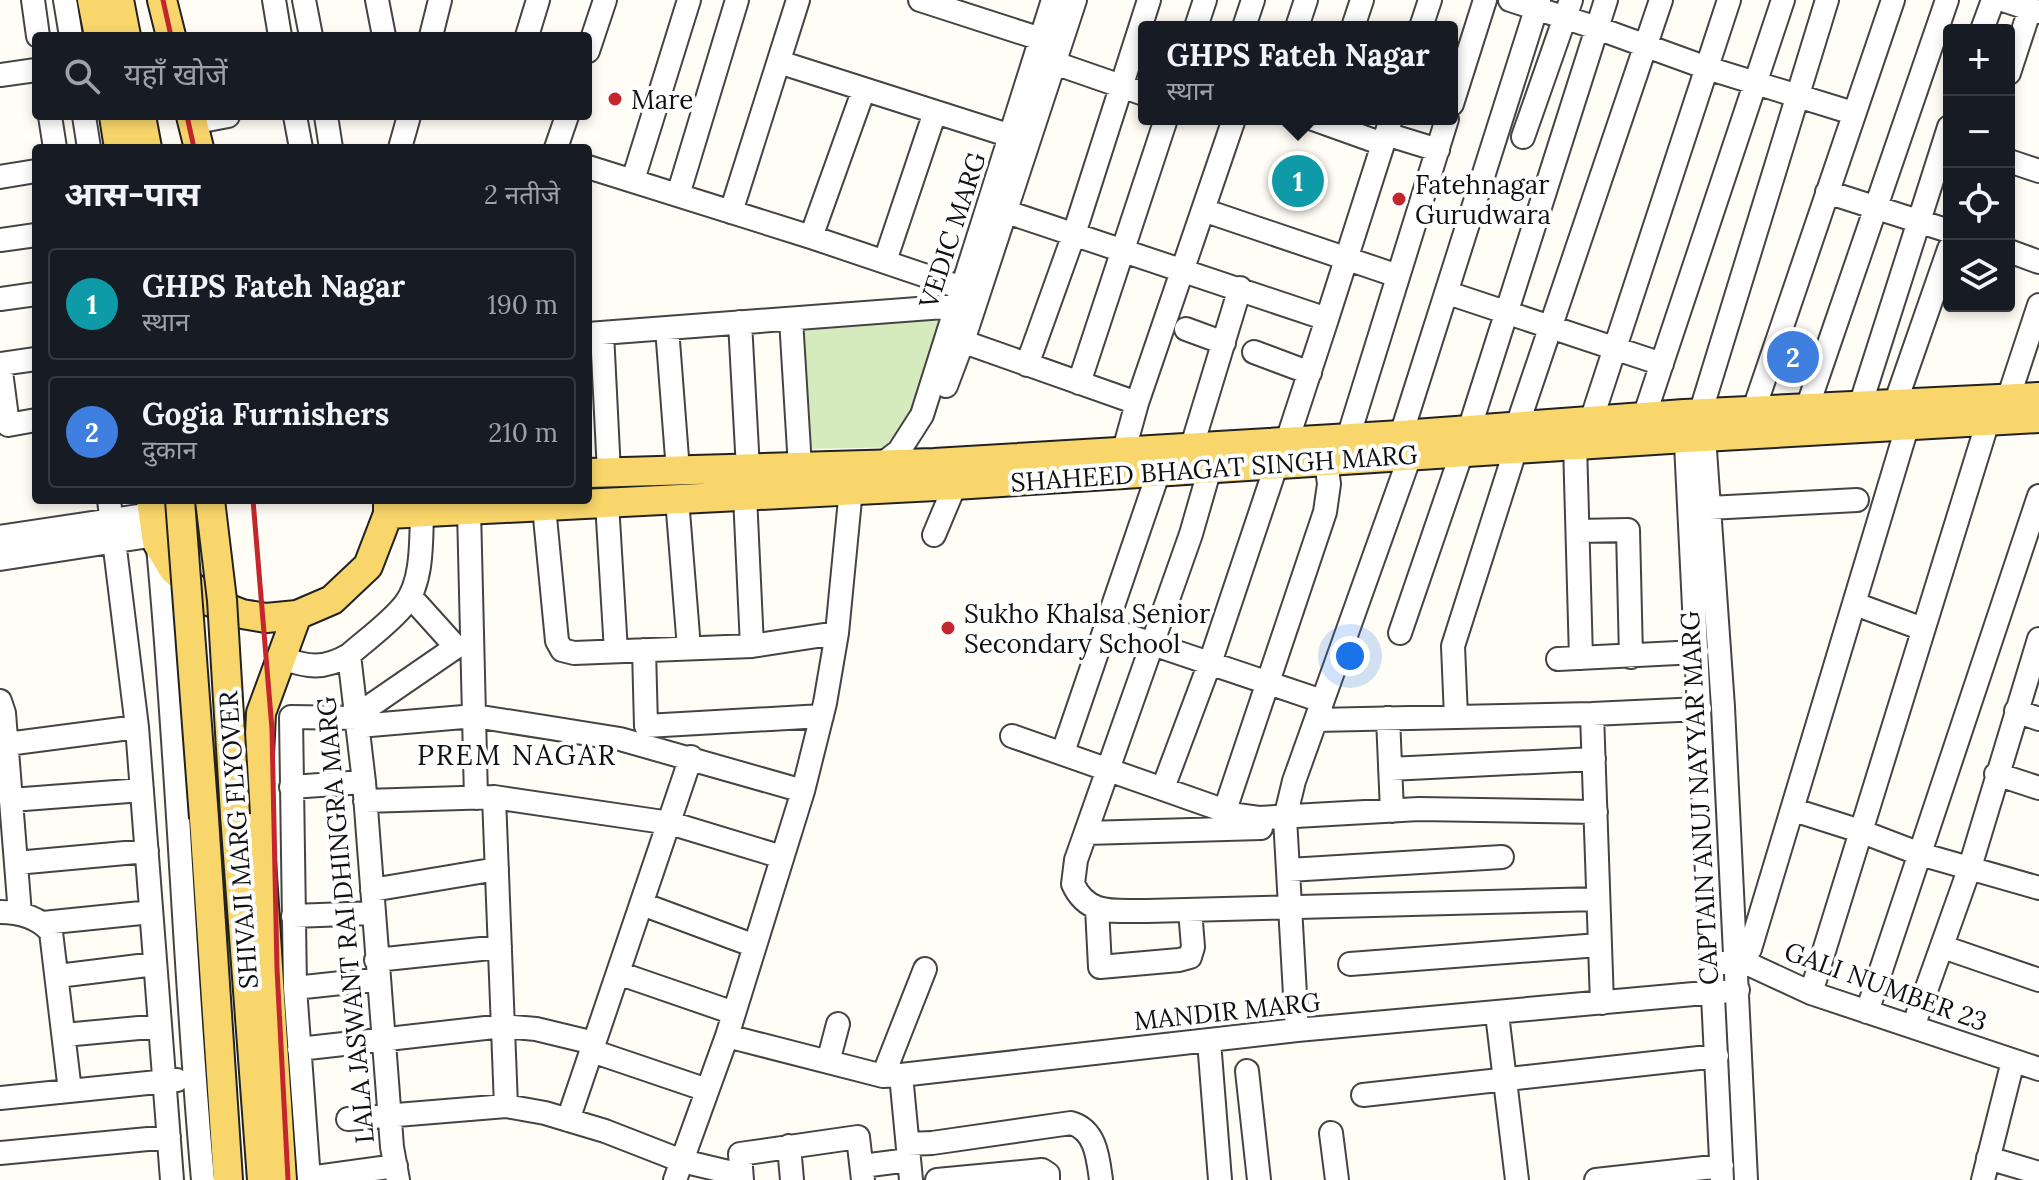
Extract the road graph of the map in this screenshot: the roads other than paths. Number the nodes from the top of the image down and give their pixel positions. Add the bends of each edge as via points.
1 (33, 0) edge
2 (65, 0) edge
3 (92, 0) edge
4 (119, 0) edge
5 (162, 0) edge
6 (274, 0) edge
7 (304, 0) edge
8 (377, 0) edge
9 (440, 0) edge
10 (538, 0) edge
11 (605, 0) edge
12 (689, 0) edge
13 (737, 0) edge
14 (798, 0) edge
15 (920, 0) edge
16 (1053, 0) edge
17 (1075, 0) edge
18 (1149, 0) edge
19 (1205, 0) edge
20 (1253, 0) edge
21 (1306, 0) edge
22 (1362, 0) edge
23 (1430, 0) edge
24 (1485, 0) edge
25 (1510, 0) edge
26 (1606, 0) edge
27 (1661, 0) edge
28 (1729, 0) edge
29 (1783, 0) edge
30 (1827, 0) edge
31 (1893, 0) edge
32 (1947, 0) edge
33 (1993, 0) edge
34 (2003, 0) edge
35 (1538, 5) edge
36 (960, 6) edge
37 (1568, 9) edge
38 (2035, 11) edge
39 (1142, 21) edge
40 (1198, 21) edge
41 (1246, 21) edge
42 (1299, 21) edge
43 (1355, 21) edge
44 (1423, 21) edge
45 (1984, 24) edge
46 (1597, 28) junction
47 (37, 32) edge
48 (70, 32) edge
49 (98, 32) edge
50 (125, 32) edge
51 (170, 32) edge
52 (278, 32) edge
53 (310, 32) edge
54 (383, 32) edge
55 (432, 32) edge
56 (528, 32) edge
57 (1138, 33) edge
58 (592, 39) edge
59 (1645, 48) junction
60 (1044, 53) junction
61 (2015, 59) edge
62 (779, 62) junction
63 (1707, 68) junction
64 (32, 71) edge
65 (0, 75) edge
66 (1755, 84) junction
67 (1458, 85) edge
68 (1120, 86) junction
69 (864, 89) junction
70 (1138, 92) edge
71 (1798, 96) junction
72 (935, 112) junction
73 (1853, 113) junction
74 (51, 120) edge
75 (85, 120) edge
76 (115, 120) edge
77 (142, 120) edge
78 (208, 120) edge
79 (296, 120) edge
80 (327, 120) edge
81 (566, 120) edge
82 (1164, 125) edge
83 (1228, 125) edge
84 (1347, 125) edge
85 (1445, 125) edge
86 (1387, 132) edge
87 (1011, 136) junction
88 (1523, 137) dead end
89 (54, 144) edge
90 (88, 144) edge
91 (118, 144) edge
92 (146, 144) edge
93 (200, 144) edge
94 (300, 144) edge
95 (330, 144) edge
96 (557, 144) edge
97 (1438, 150) junction
98 (1943, 151) edge
99 (2015, 163) edge
100 (592, 168) edge
101 (2039, 171) edge
102 (32, 172) edge
103 (0, 177) edge
104 (633, 180) junction
105 (1827, 192) junction
106 (678, 195) junction
107 (997, 209) junction
108 (1877, 209) junction
109 (1203, 210) junction
110 (731, 212) junction
111 (1920, 222) junction
112 (1943, 229) edge
113 (1074, 234) junction
114 (32, 236) edge
115 (811, 237) junction
116 (0, 240) edge
117 (1122, 250) junction
118 (2015, 253) edge
119 (1347, 259) junction
120 (885, 261) junction
121 (2039, 262) edge
122 (1183, 269) junction
123 (1943, 270) edge
124 (1398, 276) junction
125 (1240, 288) junction
126 (1448, 293) junction
127 (32, 295) edge
128 (0, 299) edge
129 (964, 301) junction
130 (2039, 305) edge
131 (1505, 312) junction
132 (791, 319) junction
133 (1327, 319) junction
134 (740, 322) junction
135 (1550, 327) junction
136 (667, 328) junction
137 (1186, 329) dead end
138 (595, 333) edge
139 (955, 339) junction
140 (1224, 343) junction
141 (1615, 348) junction
142 (1254, 352) dead end
143 (32, 360) edge
144 (1662, 364) junction
145 (1027, 365) junction
146 (1310, 373) junction
147 (1079, 383) junction
148 (2039, 397) edge
149 (2008, 399) junction
150 (1137, 403) junction
151 (2, 406) edge
152 (1860, 406) junction
153 (1807, 408) junction
154 (1753, 412) junction
155 (1902, 414) junction
156 (1644, 417) junction
157 (2039, 418) edge
158 (32, 421) edge
159 (1591, 421) junction
160 (1988, 421) junction
161 (1693, 426) junction
162 (1517, 437) junction
163 (1348, 438) junction
164 (1465, 441) junction
165 (1575, 444) junction
166 (1406, 446) junction
167 (1124, 450) junction
168 (1282, 452) junction
169 (1201, 457) junction
170 (1326, 461) junction
171 (882, 464) junction
172 (914, 464) junction
173 (800, 467) junction
174 (678, 471) junction
175 (1159, 471) junction
176 (598, 473) edge
177 (747, 482) junction
178 (955, 485) junction
179 (851, 489) junction
180 (2039, 496) edge
181 (677, 499) junction
182 (1857, 500) dead end
183 (607, 503) junction
184 (180, 504) edge
185 (210, 504) edge
186 (591, 504) edge
187 (592, 504) edge
188 (388, 507) edge
189 (544, 507) junction
190 (1709, 508) junction
191 (469, 510) junction
192 (422, 512) junction
193 (112, 521) edge
194 (154, 523) edge
195 (1578, 531) junction
196 (934, 535) dead end
197 (0, 537) edge
198 (0, 559) edge
199 (410, 596) junction
200 (1855, 604) junction
201 (297, 615) junction
202 (1105, 628) junction
203 (1923, 629) junction
204 (837, 633) junction
205 (1400, 633) dead end
206 (2039, 639) edge
207 (1154, 644) junction
208 (752, 646) junction
209 (689, 648) junction
210 (644, 650) junction
211 (616, 651) junction
212 (1697, 652) junction
213 (349, 655) junction
214 (1631, 657) junction
215 (281, 658) junction
216 (1581, 658) junction
217 (1558, 659) dead end
218 (1210, 662) junction
219 (2034, 666) edge
220 (1268, 682) junction
221 (0, 701) edge
222 (1700, 709) junction
223 (1319, 711) junction
224 (2016, 711) junction
225 (1592, 714) junction
226 (475, 716) junction
227 (822, 716) junction
228 (1456, 717) junction
229 (1388, 718) junction
230 (2039, 719) edge
231 (358, 720) junction
232 (137, 727) junction
233 (1012, 736) dead end
234 (7, 744) junction
235 (1063, 752) junction
236 (691, 757) junction
237 (1594, 759) junction
238 (1109, 768) junction
239 (1390, 769) junction
240 (1996, 774) junction
241 (291, 787) junction
242 (7, 788) edge
243 (1163, 788) junction
244 (2039, 788) edge
245 (142, 790) junction
246 (364, 791) junction
247 (803, 791) junction
248 (485, 798) junction
249 (1225, 810) junction
250 (1794, 810) junction
251 (1392, 811) junction
252 (1596, 812) junction
253 (1285, 818) junction
254 (670, 823) junction
255 (1860, 831) junction
256 (1086, 833) junction
257 (147, 851) junction
258 (1920, 854) junction
259 (782, 857) junction
260 (1502, 857) dead end
261 (16, 863) junction
262 (1970, 867) junction
263 (497, 869) junction
264 (1289, 870) junction
265 (2039, 888) edge
266 (372, 890) junction
267 (1597, 899) junction
268 (642, 904) junction
269 (1097, 908) junction
270 (1291, 908) junction
271 (1190, 910) junction
272 (151, 912) junction
273 (10, 913) edge
274 (374, 913) junction
275 (293, 916) junction
276 (43, 923) junction
277 (1599, 945) junction
278 (755, 946) junction
279 (500, 947) junction
280 (1943, 947) junction
281 (1744, 956) junction
282 (155, 964) junction
283 (1350, 964) dead end
284 (1713, 964) junction
285 (925, 969) dead end
286 (377, 970) junction
287 (618, 973) junction
288 (58, 976) junction
289 (2039, 980) edge
290 (295, 988) junction
291 (1738, 990) junction
292 (1714, 991) junction
293 (1811, 993) junction
294 (1602, 1003) junction
295 (1867, 1012) junction
296 (734, 1013) junction
297 (1497, 1014) junction
298 (838, 1024) dead end
299 (160, 1026) junction
300 (503, 1026) junction
301 (1913, 1027) junction
302 (1297, 1030) junction
303 (64, 1035) junction
304 (727, 1036) junction
305 (383, 1041) junction
306 (1209, 1041) junction
307 (593, 1047) junction
308 (299, 1049) junction
309 (1717, 1056) junction
310 (2013, 1061) junction
311 (828, 1062) junction
312 (2039, 1069) edge
313 (1247, 1071) dead end
314 (892, 1076) junction
315 (194, 1077) junction
316 (1505, 1079) junction
317 (164, 1082) junction
318 (707, 1090) junction
319 (70, 1091) junction
320 (1363, 1095) dead end
321 (0, 1098) edge
322 (506, 1106) junction
323 (390, 1116) junction
324 (348, 1119) dead end
325 (568, 1120) junction
326 (1331, 1133) dead end
327 (169, 1137) junction
328 (932, 1143) junction
329 (789, 1146) junction
330 (0, 1153) edge
331 (909, 1161) edge
332 (1985, 1169) edge
333 (679, 1170) edge
334 (397, 1173) edge
335 (862, 1173) edge
336 (1722, 1173) edge
337 (2039, 1173) edge
338 (741, 1178) edge
339 (300, 1179) edge
340 (172, 1180) edge
341 (203, 1180) edge
342 (228, 1180) edge
343 (262, 1180) edge
344 (792, 1180) edge
345 (1048, 1180) edge
346 (1101, 1180) edge
347 (1220, 1180) edge
348 (1259, 1180) edge
349 (1337, 1180) edge
350 (1517, 1180) edge
351 (1596, 1180) edge
352 (1746, 1180) edge

1 - 47 street
2 - 48 street
3 - 49 main road
4 - 50 main road
5 - 51 main road
6 - 52 street
7 - 53 street
8 - 54 street
9 - 55 street
10 - 56 street
11 - 58 street
12 - 104 street
13 - 106 street
14 - 62 street
15 - 36 street
16 - 60 street, VEDIC MARG
17 - 60 street, VEDIC MARG
18 - 39 street
19 - 40 street
20 - 41 street
21 - 42 street
22 - 43 street
23 - 44 street
24 - 67 street
25 - 35 street
26 - 46 street
27 - 59 street
28 - 63 street
29 - 66 street
30 - 71 street
31 - 73 street
32 - 108 street
33 - 45 street
34 - 38 street
35 - 37 street
35 - 126 street
36 - 60 street
37 - 46 street
37 - 88 street
38 - 61 street
46 - 59 street
46 - 131 street
57 - 68 street
59 - 63 street
59 - 135 street
60 - 68 street
60 - 87 street, VEDIC MARG
60 - 107 street, VEDIC MARG
62 - 69 street
62 - 110 street
63 - 66 street
63 - 141 street
64 - 65 street
66 - 71 street
66 - 144 street
68 - 70 street
68 - 113 street
69 - 72 street
69 - 115 street
71 - 73 street
71 - 161 street
72 - 87 street
72 - 120 street
73 - 105 street
74 - 89 street
75 - 90 street
76 - 91 main road
77 - 92 main road
78 - 93 main road
79 - 94 street
80 - 95 street
81 - 96 street
82 - 117 street
83 - 109 street
84 - 86 street
85 - 97 street
86 - 97 street
86 - 119 street
87 - 107 street, VEDIC MARG
97 - 124 street
98 - 111 street
99 - 101 street
100 - 104 street
102 - 103 street
104 - 106 street
105 - 108 street
105 - 154 street
106 - 110 street
107 - 113 street
107 - 129 street, VEDIC MARG
108 - 111 street
108 - 153 street
109 - 119 street
109 - 122 street
110 - 115 street
111 - 112 street
111 - 152 street
113 - 117 street
113 - 145 street
114 - 116 street
115 - 120 street
117 - 122 street
117 - 147 street
118 - 121 street
119 - 124 street
119 - 133 street
120 - 129 street
122 - 125 street
122 - 150 street
123 - 155 street
124 - 163 street
125 - 133 street
125 - 140 street
126 - 131 street
126 - 166 street
127 - 128 street
129 - 132 street
129 - 139 street, VEDIC MARG
130 - 149 street
131 - 135 street
131 - 164 street
132 - 134 street
132 - 173 street
133 - 146 street
134 - 136 street
134 - 177 street
135 - 141 street
135 - 162 street
136 - 138 street
136 - 174 street
137 - 140 street
138 - 176 street
139 - 145 street
139 - 171 street, VEDIC MARG via 922,415 899,451
139 - 172 street, VEDIC MARG
140 - 169 street
141 - 144 street
141 - 159 street
142 - 146 street
143 - 151 street via 0,364
144 - 156 street
145 - 147 street
146 - 168 street
147 - 150 street
148 - 149 main road, SHAHEED BHAGAT SINGH MARG
149 - 155 main road, SHAHEED BHAGAT SINGH MARG
150 - 167 street
151 - 158 street via 8,425
152 - 153 main road, SHAHEED BHAGAT SINGH MARG
152 - 155 main road, SHAHEED BHAGAT SINGH MARG
153 - 154 main road, SHAHEED BHAGAT SINGH MARG
154 - 161 main road, SHAHEED BHAGAT SINGH MARG
155 - 160 main road, SHAHEED BHAGAT SINGH MARG
155 - 161 main road, SHAHEED BHAGAT SINGH MARG
155 - 200 street
156 - 159 main road, SHAHEED BHAGAT SINGH MARG
156 - 161 main road, SHAHEED BHAGAT SINGH MARG
157 - 160 main road, SHAHEED BHAGAT SINGH MARG
159 - 162 main road, SHAHEED BHAGAT SINGH MARG
160 - 203 street
161 - 165 main road, SHAHEED BHAGAT SINGH MARG
161 - 190 street, CAPTAIN ANUJ NAYYAR MARG
161 - 212 street, CAPTAIN ANUJ NAYYAR MARG
162 - 164 main road, SHAHEED BHAGAT SINGH MARG
162 - 165 main road, SHAHEED BHAGAT SINGH MARG
162 - 228 street via 1453,646
163 - 166 main road, SHAHEED BHAGAT SINGH MARG
163 - 168 main road, SHAHEED BHAGAT SINGH MARG
164 - 166 main road, SHAHEED BHAGAT SINGH MARG
164 - 205 street
165 - 195 street
166 - 170 main road, SHAHEED BHAGAT SINGH MARG
166 - 223 street
167 - 169 main road, SHAHEED BHAGAT SINGH MARG
167 - 172 main road, SHAHEED BHAGAT SINGH MARG
168 - 169 main road, SHAHEED BHAGAT SINGH MARG
168 - 170 main road, SHAHEED BHAGAT SINGH MARG
168 - 218 street
169 - 175 main road, SHAHEED BHAGAT SINGH MARG
169 - 207 street via 1191,534
170 - 220 street via 1325,512
171 - 172 main road, SHAHEED BHAGAT SINGH MARG
171 - 173 main road, SHAHEED BHAGAT SINGH MARG
173 - 177 main road, SHAHEED BHAGAT SINGH MARG
174 - 176 main road, SHAHEED BHAGAT SINGH MARG
174 - 177 main road, SHAHEED BHAGAT SINGH MARG
175 - 178 main road, SHAHEED BHAGAT SINGH MARG
175 - 202 street
177 - 179 main road, SHAHEED BHAGAT SINGH MARG
177 - 181 main road, SHAHEED BHAGAT SINGH MARG
177 - 208 street
178 - 179 main road, SHAHEED BHAGAT SINGH MARG
178 - 196 street
179 - 204 street
180 - 258 street
181 - 183 main road, SHAHEED BHAGAT SINGH MARG
181 - 209 street
182 - 190 street
183 - 187 main road, SHAHEED BHAGAT SINGH MARG
183 - 211 street
184 - 342 main road, SHIVAJI MARG FLYOVER, bridge
185 - 343 main road, SHIVAJI MARG FLYOVER, bridge via 222,600
186 - 189 main road, SHAHEED BHAGAT SINGH MARG
188 - 192 main road, SHAHEED BHAGAT SINGH MARG
188 - 201 main road via 368,566 332,600
189 - 191 main road, SHAHEED BHAGAT SINGH MARG
189 - 211 street via 557,641 562,650 574,653
190 - 281 street, CAPTAIN ANUJ NAYYAR MARG
191 - 192 main road, SHAHEED BHAGAT SINGH MARG
191 - 226 street
192 - 199 street
193 - 194 street
193 - 197 street
193 - 198 street
193 - 232 street
194 - 201 main road via 173,569 206,600 266,618
194 - 315 street via 166,633
195 - 214 street via 1628,530
195 - 216 street
199 - 213 street
199 - 231 street via 456,647
200 - 203 street
200 - 250 street
201 - 215 main road
202 - 207 street
202 - 235 street
203 - 255 street
204 - 208 street
204 - 227 street
206 - 219 street
207 - 218 street
207 - 238 street
208 - 209 street
209 - 210 street
210 - 211 street
210 - 227 street via 646,726
212 - 214 street
212 - 222 street, CAPTAIN ANUJ NAYYAR MARG
213 - 215 street via 308,667
213 - 231 street, LALA JASWANT RAI DHINGRA MARG
214 - 216 street
215 - 339 main road via 261,713 257,799
216 - 217 street
218 - 220 street
218 - 243 street
219 - 224 street
220 - 223 street
220 - 249 street
221 - 234 street
222 - 225 street
222 - 284 street, CAPTAIN ANUJ NAYYAR MARG
223 - 229 street
223 - 253 street
224 - 230 street
224 - 240 street
225 - 228 street
225 - 237 street
226 - 231 street
226 - 236 street via 620,739
226 - 248 street
227 - 247 street
228 - 229 street
229 - 239 street
231 - 241 street via 291,717
231 - 246 street, LALA JASWANT RAI DHINGRA MARG
232 - 234 street
232 - 245 street
233 - 235 street
234 - 242 street
235 - 238 street
236 - 247 street
236 - 254 street
237 - 239 street
237 - 252 street
238 - 243 street
238 - 256 street
239 - 251 street
240 - 244 street
240 - 262 street
241 - 246 street
241 - 275 street
242 - 245 street
242 - 261 street
243 - 249 street
245 - 257 street
246 - 248 street
246 - 266 street, LALA JASWANT RAI DHINGRA MARG
247 - 259 street
248 - 254 street
248 - 263 street
249 - 253 street
250 - 255 street
250 - 281 street
251 - 252 street
251 - 253 street
252 - 267 street
253 - 256 street via 1272,828
253 - 264 street
254 - 259 street
254 - 268 street
255 - 258 street
255 - 293 street
256 - 269 street via 1073,884 1087,905
257 - 261 street
257 - 272 street
258 - 262 street
258 - 295 street
259 - 278 street
260 - 264 street
261 - 273 street
262 - 265 street
262 - 280 street
263 - 266 street
263 - 279 street
264 - 270 street
266 - 274 street, LALA JASWANT RAI DHINGRA MARG
267 - 270 street
267 - 277 street
268 - 278 street
268 - 287 street
269 - 271 street
269 - 271 street via 1100,967 1190,957
270 - 271 street
270 - 302 street
272 - 276 street
272 - 282 street
273 - 276 street
274 - 275 street
274 - 286 street, LALA JASWANT RAI DHINGRA MARG
275 - 290 street
276 - 288 street via 51,932
277 - 283 street
277 - 294 street
278 - 296 street
279 - 286 street
279 - 300 street
280 - 289 street
280 - 301 street
281 - 284 street, GALI NUMBER 23
281 - 291 street, CAPTAIN ANUJ NAYYAR MARG
281 - 293 street, GALI NUMBER 23 via 1744,962
282 - 288 street
282 - 299 street
284 - 292 street, CAPTAIN ANUJ NAYYAR MARG
285 - 314 street
286 - 290 street
286 - 305 street, LALA JASWANT RAI DHINGRA MARG
287 - 296 street
287 - 307 street
288 - 303 street
290 - 308 street
291 - 292 street, MANDIR MARG
291 - 352 street, CAPTAIN ANUJ NAYYAR MARG
292 - 294 street, MANDIR MARG
292 - 309 street, CAPTAIN ANUJ NAYYAR MARG
293 - 295 street, GALI NUMBER 23
294 - 297 street, MANDIR MARG
295 - 301 street, GALI NUMBER 23
296 - 304 street
297 - 302 street, MANDIR MARG
297 - 316 street
298 - 311 street
299 - 303 street
299 - 317 street
300 - 305 street
300 - 307 street via 536,1029
300 - 322 street
301 - 310 street, GALI NUMBER 23
302 - 306 street, MANDIR MARG
303 - 319 street
304 - 311 street, MANDIR MARG
304 - 318 street
305 - 308 street
305 - 323 street, LALA JASWANT RAI DHINGRA MARG
306 - 314 street, MANDIR MARG
306 - 347 street
307 - 318 street
307 - 325 street
308 - 339 street
309 - 316 street
309 - 336 street, CAPTAIN ANUJ NAYYAR MARG
310 - 312 street, GALI NUMBER 23
310 - 332 street
311 - 314 street, MANDIR MARG
313 - 348 street
314 - 331 street
315 - 317 street
315 - 341 street
316 - 320 street
316 - 350 street
317 - 319 street
317 - 327 street
318 - 333 street
319 - 321 street
322 - 323 street
322 - 325 street
323 - 324 street
323 - 334 street, LALA JASWANT RAI DHINGRA MARG
325 - 333 street via 605,1131
326 - 349 street
327 - 330 street
327 - 340 street
328 - 331 street
328 - 345 street via 937,1180 1042,1170
328 - 346 street via 1071,1123 1090,1134
329 - 335 street via 858,1137
329 - 338 street via 740,1154
329 - 344 street
331 - 335 street
332 - 337 street
333 - 338 street
334 - 339 street
336 - 351 street

